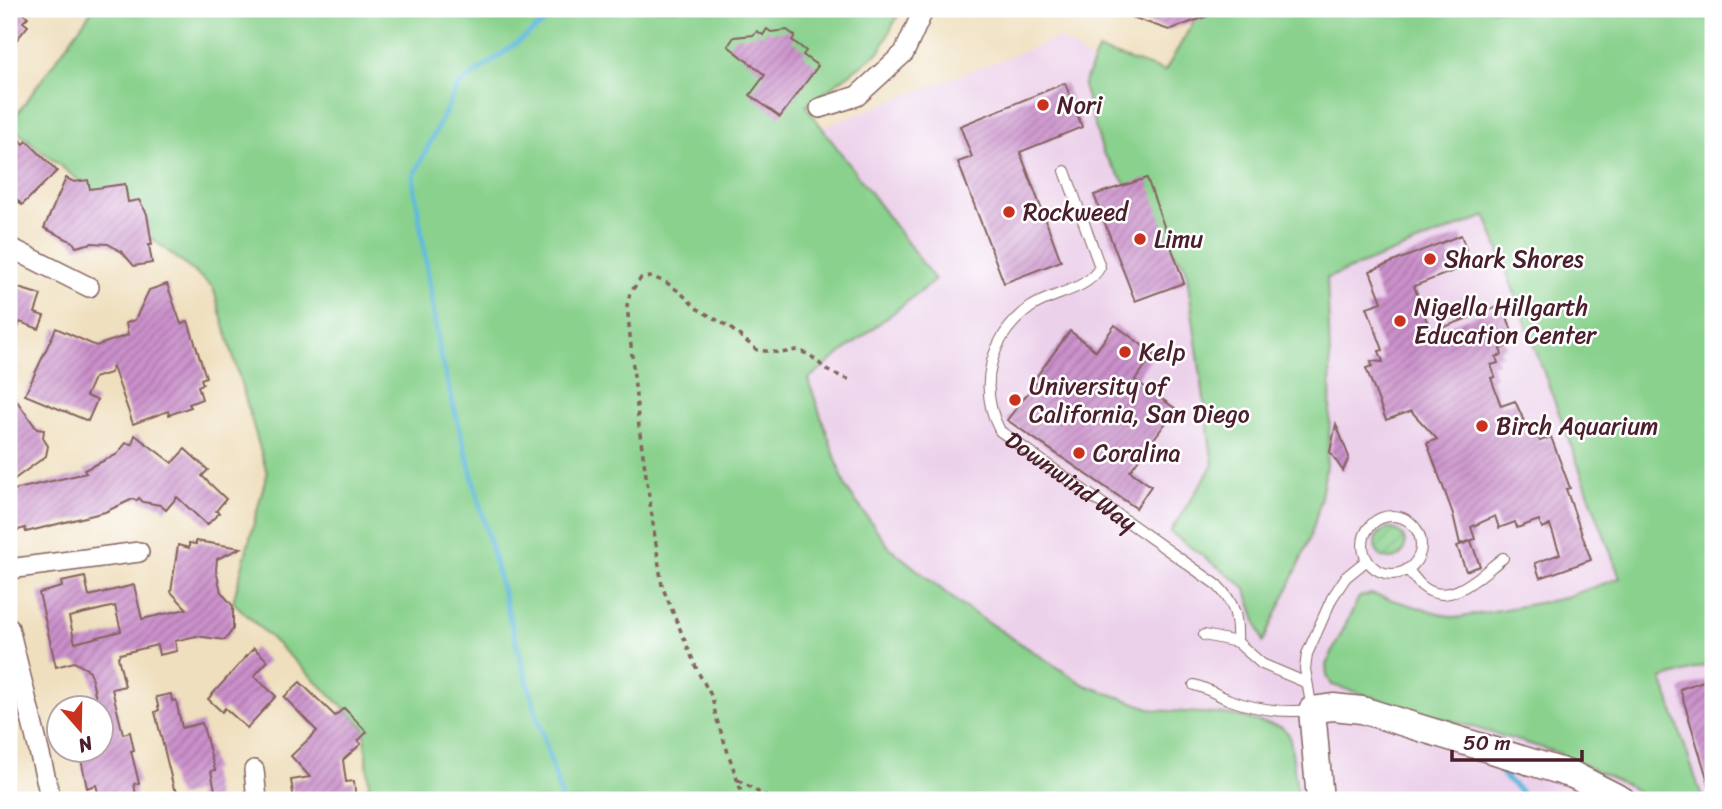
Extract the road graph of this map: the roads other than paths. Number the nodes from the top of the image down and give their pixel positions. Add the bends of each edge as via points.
1 (925, 9) edge
2 (820, 108) dead end
3 (1065, 171) dead end
4 (9, 247) edge
5 (89, 287) dead end
6 (139, 552) dead end
7 (1503, 558) dead end
8 (1367, 560) junction
9 (9, 569) edge
10 (1407, 569) junction
11 (9, 628) edge
12 (1204, 635) dead end
13 (1237, 642) junction
14 (1307, 683) junction
15 (1194, 685) dead end
16 (1312, 710) junction
17 (254, 770) dead end
18 (51, 800) edge
19 (257, 800) edge
20 (1320, 800) edge
21 (1622, 800) edge

1 - 2 street via 904,53 857,96
3 - 13 lane, Downwind Way via 1100,267 1093,279 1031,307 997,344 989,367 993,416 1000,431 1217,585 1235,606
4 - 5 street
6 - 9 street
7 - 10 lane via 1468,587 1455,591 1424,587
8 - 10 lane via 1381,571
8 - 10 lane via 1366,532 1379,519 1399,517 1419,535 1419,554
8 - 14 lane via 1346,577 1332,598 1307,654
11 - 18 street
12 - 13 lane
13 - 14 lane via 1262,664
14 - 16 lane
15 - 16 lane via 1244,703 1288,712
16 - 20 street
16 - 21 street via 1362,710 1573,775
17 - 19 street

